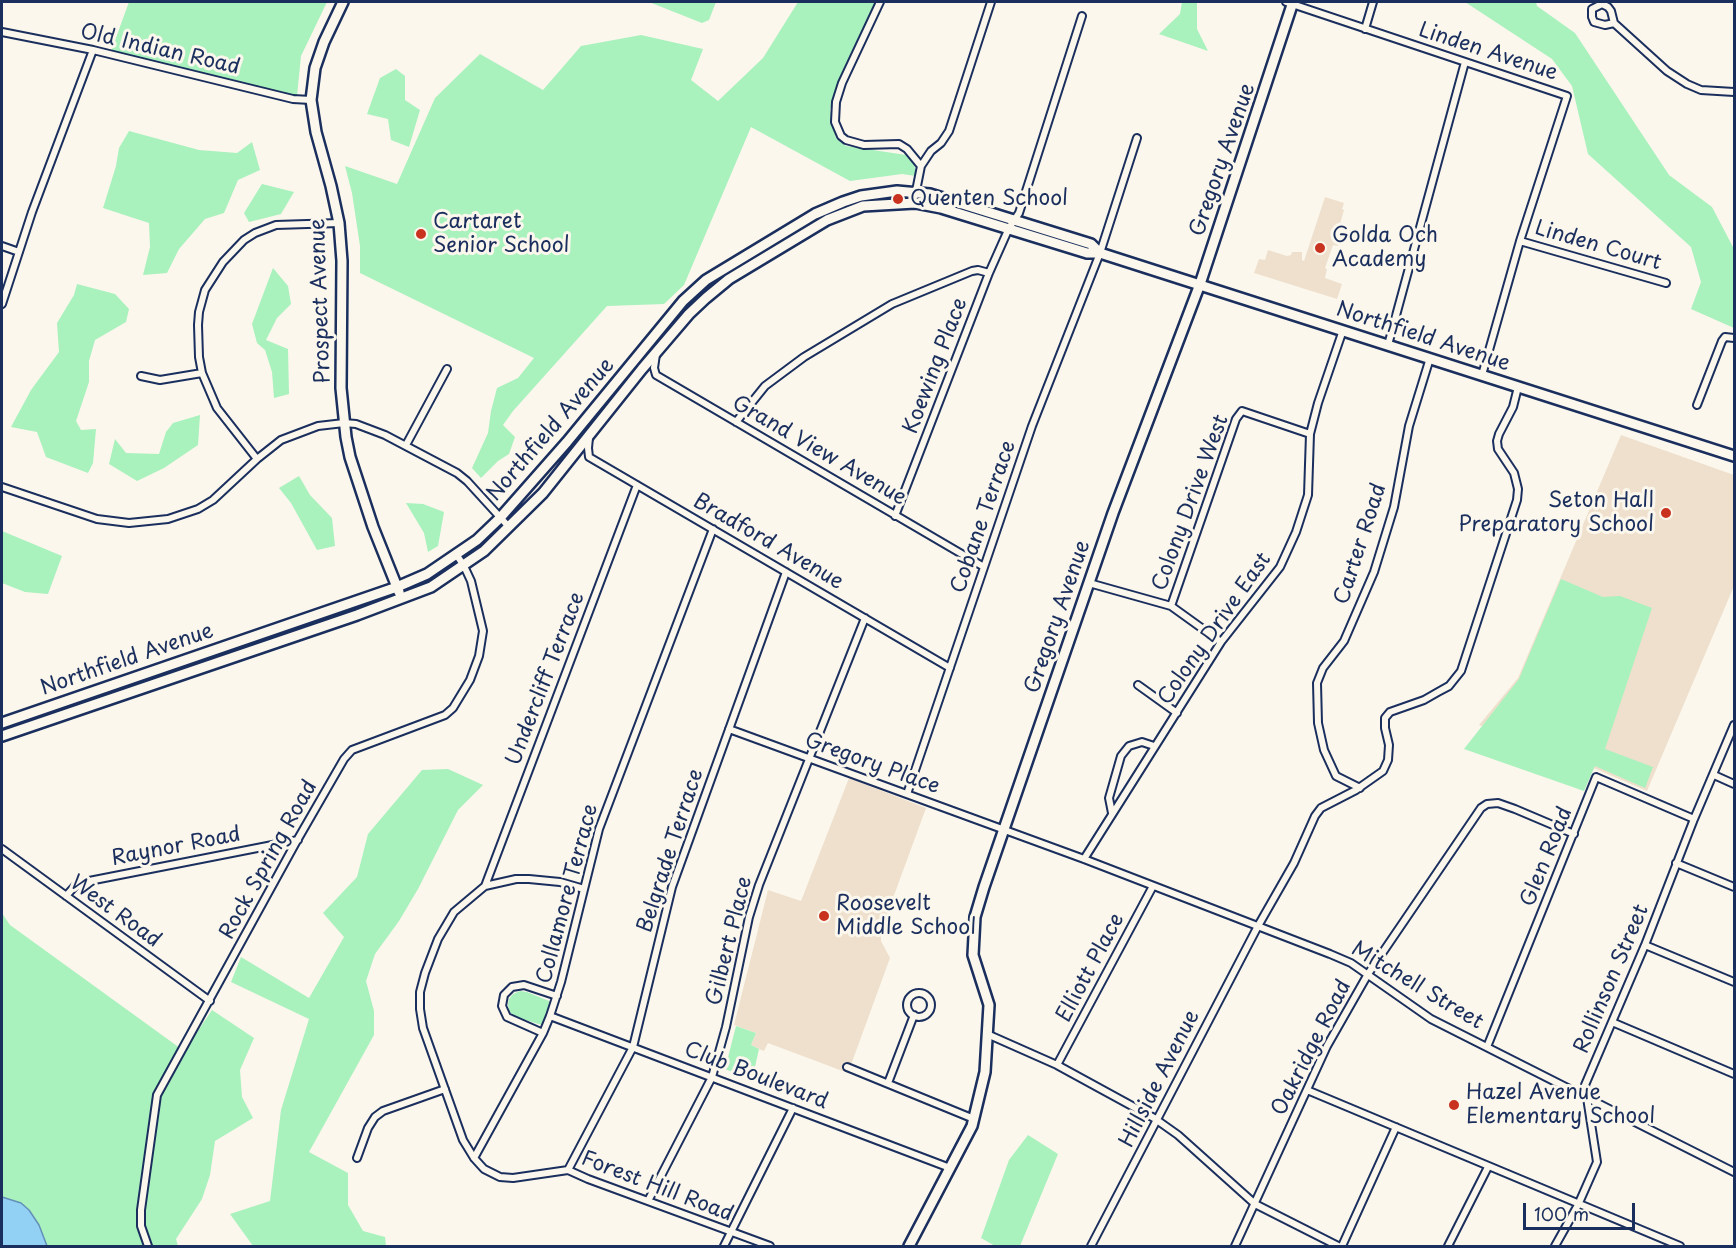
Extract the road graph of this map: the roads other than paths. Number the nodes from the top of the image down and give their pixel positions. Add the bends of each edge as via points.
1 (343, 2) edge
2 (880, 2) edge
3 (991, 2) edge
4 (1290, 2) edge
5 (1373, 2) edge
6 (1082, 16) dead end
7 (1614, 23) dead end
8 (1365, 29) junction
9 (2, 32) edge
10 (93, 50) junction
11 (1465, 62) junction
12 (1734, 92) edge
13 (310, 100) junction
14 (1137, 138) dead end
15 (921, 166) junction
16 (915, 191) junction
17 (915, 203) junction
18 (1014, 220) junction
19 (339, 223) junction
20 (1009, 228) junction
21 (1520, 241) junction
22 (2, 246) edge
23 (19, 252) junction
24 (1100, 253) junction
25 (989, 273) junction
26 (1666, 283) dead end
27 (1200, 284) junction
28 (2, 304) edge
29 (1342, 330) junction
30 (1734, 338) edge
31 (1388, 345) junction
32 (656, 353) junction
33 (1430, 358) junction
34 (634, 361) junction
35 (447, 369) dead end
36 (642, 369) junction
37 (202, 373) junction
38 (1482, 375) junction
39 (141, 376) dead end
40 (1518, 387) junction
41 (1697, 405) dead end
42 (736, 422) junction
43 (344, 423) junction
44 (590, 434) junction
45 (1310, 434) junction
46 (567, 442) junction
47 (406, 445) junction
48 (577, 450) junction
49 (1734, 456) edge
50 (257, 459) junction
51 (637, 485) junction
52 (2, 487) edge
53 (895, 516) junction
54 (500, 518) junction
55 (509, 527) junction
56 (712, 529) junction
57 (456, 554) junction
58 (464, 566) junction
59 (984, 567) junction
60 (786, 572) junction
61 (1089, 582) junction
62 (397, 587) junction
63 (403, 599) junction
64 (1172, 606) junction
65 (865, 618) junction
66 (1221, 642) junction
67 (950, 668) junction
68 (1137, 686) dead end
69 (60, 702) junction
70 (1177, 713) junction
71 (64, 715) junction
72 (2, 723) edge
73 (1734, 726) edge
74 (729, 729) junction
75 (2, 736) edge
76 (1154, 746) junction
77 (809, 759) junction
78 (1714, 776) junction
79 (1734, 784) edge
80 (1360, 788) junction
81 (907, 794) junction
82 (1112, 814) junction
83 (1694, 819) junction
84 (1004, 830) junction
85 (1574, 834) junction
86 (298, 840) junction
87 (2, 849) edge
88 (1084, 859) junction
89 (1676, 863) junction
90 (485, 886) junction
91 (1153, 886) junction
92 (1734, 887) edge
93 (584, 889) junction
94 (66, 896) junction
95 (1258, 926) junction
96 (1645, 945) junction
97 (1368, 974) junction
98 (1734, 982) edge
99 (557, 996) junction
100 (210, 1001) junction
101 (914, 1015) dead end
102 (550, 1016) junction
103 (1612, 1022) junction
104 (543, 1033) junction
105 (987, 1034) junction
106 (633, 1047) junction
107 (1487, 1047) junction
108 (1058, 1065) junction
109 (847, 1067) dead end
110 (1734, 1074) edge
111 (712, 1077) junction
112 (888, 1083) junction
113 (445, 1089) junction
114 (1307, 1090) junction
115 (1586, 1097) junction
116 (793, 1108) junction
117 (974, 1119) junction
118 (1157, 1120) junction
119 (1396, 1127) junction
120 (357, 1158) dead end
121 (474, 1158) junction
122 (1488, 1167) junction
123 (950, 1168) junction
124 (568, 1170) junction
125 (1734, 1172) edge
126 (648, 1202) junction
127 (1255, 1204) junction
128 (1578, 1205) junction
129 (731, 1233) junction
130 (148, 1246) edge
131 (724, 1246) edge
132 (770, 1246) edge
133 (909, 1246) edge
134 (1091, 1246) edge
135 (1235, 1246) edge
136 (1340, 1246) edge
137 (1448, 1246) edge
138 (1555, 1246) edge
139 (1680, 1246) edge

1 - 13 main road, Prospect Avenue via 318,58
2 - 15 street via 842,82 835,122 846,140 864,145 899,144
3 - 15 street via 949,131
4 - 8 street, Linden Avenue
4 - 27 main road, Gregory Avenue
5 - 8 street
6 - 18 street, Koewing Place
7 - 12 street via 1687,84 1701,90
8 - 11 street, Linden Avenue
9 - 10 street, Old Indian Road
10 - 13 street, Old Indian Road
10 - 23 street
11 - 21 street, Linden Avenue via 1567,96
11 - 31 street
13 - 19 main road, Prospect Avenue
14 - 24 street, Cobane Terrace
15 - 16 street
16 - 17 street
16 - 18 main road, Northfield Avenue
16 - 34 main road, Northfield Avenue via 879,192 843,201 730,264 683,301
17 - 20 main road, Northfield Avenue
17 - 32 main road, Northfield Avenue via 863,206 827,220 729,279 689,314
18 - 20 street, Koewing Place
18 - 24 main road, Northfield Avenue via 1091,244
19 - 37 street via 264,228 244,240 223,262 205,290 199,312
19 - 43 main road, Prospect Avenue
20 - 24 main road, Northfield Avenue via 1087,253
20 - 25 street, Koewing Place
21 - 26 street, Linden Court
21 - 38 street, Linden Avenue
22 - 23 street
23 - 28 street
24 - 27 main road, Northfield Avenue
24 - 59 street, Cobane Terrace via 1032,426
25 - 42 street via 978,270 892,304 804,357 765,386
25 - 53 street, Koewing Place
27 - 29 main road, Northfield Avenue
27 - 61 main road, Gregory Avenue
29 - 31 main road, Northfield Avenue
29 - 45 street, Colony Drive East
30 - 41 street via 1725,337 1722,341
31 - 33 main road, Northfield Avenue
32 - 36 main road, Northfield Avenue
32 - 42 street, Grand View Avenue via 656,375
33 - 38 main road, Northfield Avenue
33 - 80 street, Carter Road via 1409,426 1394,507 1374,572 1344,640 1317,682 1318,723 1324,750 1336,776
34 - 36 main road
34 - 46 main road, Northfield Avenue
35 - 47 street
36 - 44 main road, Northfield Avenue
37 - 39 street via 160,380
37 - 50 street via 217,408
38 - 40 main road, Northfield Avenue
40 - 49 main road, Northfield Avenue
40 - 80 street, Hillside Avenue via 1497,441 1517,482 1517,500 1465,661 1449,686 1424,700 1390,711 1385,718 1388,760 1383,771
42 - 53 street, Grand View Avenue
43 - 47 street
43 - 50 street via 295,433
43 - 62 main road, Prospect Avenue via 350,457
44 - 48 main road, Northfield Avenue
44 - 51 street, Bradford Avenue via 589,456
45 - 64 street, Colony Drive West via 1242,411
45 - 66 street, Colony Drive East via 1308,495 1296,532 1280,567
46 - 48 main road
46 - 54 main road, Northfield Avenue
47 - 54 street via 462,477
48 - 55 main road, Northfield Avenue
50 - 52 street via 224,491 198,509 151,522 97,519
51 - 56 street, Bradford Avenue
51 - 90 street, Undercliff Terrace
53 - 59 street, Grand View Avenue
54 - 55 street
54 - 57 main road, Northfield Avenue
55 - 58 main road, Northfield Avenue
56 - 60 street, Bradford Avenue
56 - 93 street, Collamore Terrace via 599,829
57 - 58 street, Rock Spring Road
57 - 62 main road, Northfield Avenue via 427,574
58 - 63 main road, Northfield Avenue
58 - 86 street, Rock Spring Road via 483,631 470,680 445,714 352,750
59 - 67 street, Cobane Terrace
60 - 65 street, Bradford Avenue
60 - 74 street, Belgrade Terrace
61 - 64 street
61 - 84 main road, Gregory Avenue
62 - 63 main road, Prospect Avenue
62 - 69 main road, Northfield Avenue
63 - 71 main road, Northfield Avenue
64 - 66 street
65 - 67 street, Bradford Avenue
65 - 77 street, Gilbert Place
66 - 70 street, Colony Drive East
67 - 81 street, Cobane Terrace
68 - 70 street
69 - 71 main road
69 - 72 main road, Northfield Avenue
70 - 76 street, Colony Drive East
71 - 75 main road, Northfield Avenue
73 - 78 street, Rollinson Street
74 - 77 street, Gregory Place
74 - 106 street, Belgrade Terrace via 672,886
76 - 82 street, Colony Drive East
76 - 82 street via 1142,742 1129,746 1121,756 1109,798
77 - 81 street, Gregory Place
77 - 111 street, Gilbert Place via 749,917
78 - 79 street
78 - 83 street, Rollinson Street
80 - 95 street, Hillside Avenue via 1321,808 1315,816
81 - 84 street, Gregory Place
82 - 88 street, Colony Drive East
83 - 85 street, Glen Road via 1596,777
83 - 89 street, Rollinson Street
84 - 88 street, Mitchell Street
84 - 105 main road, Gregory Avenue via 975,917 973,956 989,1005
85 - 97 street, Oakridge Road via 1498,803 1481,808
85 - 107 street, Glen Road
86 - 94 street, Raynor Road via 84,882
86 - 100 street, Rock Spring Road
87 - 94 street, West Road
88 - 91 street, Mitchell Street
89 - 92 street
89 - 96 street, Rollinson Street
90 - 93 street, Forest Hill Road via 529,879
90 - 113 street, Forest Hill Road via 448,921 420,992 423,1028
91 - 95 street, Mitchell Street
91 - 108 street, Elliott Place
93 - 99 street, Collamore Terrace
94 - 100 street, West Road
95 - 97 street, Mitchell Street via 1351,963
95 - 118 street, Hillside Avenue
96 - 98 street
96 - 103 street, Rollinson Street
97 - 107 street, Mitchell Street via 1431,1019
97 - 114 street, Oakridge Road
99 - 102 street, Collamore Terrace
99 - 104 street via 524,985 512,987 504,995 502,1006 507,1017
100 - 130 street, Rock Spring Road via 157,1095 141,1210 141,1226
101 - 112 street
102 - 104 street, Collamore Terrace
102 - 106 street, Club Boulevard
103 - 110 street
103 - 115 street, Rollinson Street via 1585,1085
104 - 121 street, Collamore Terrace
105 - 108 street
105 - 117 main road, Gregory Avenue via 985,1072
106 - 111 street, Club Boulevard
106 - 124 street, Belgrade Terrace
107 - 115 street, Mitchell Street
108 - 118 street
109 - 112 street
111 - 116 street, Club Boulevard
111 - 126 street, Gilbert Place
112 - 117 street
113 - 120 street via 375,1117
113 - 121 street, Forest Hill Road via 463,1140
114 - 119 street
114 - 127 street, Oakridge Road
115 - 125 street, Mitchell Street
115 - 128 street, Rollinson Street via 1597,1162
116 - 123 street, Club Boulevard
116 - 129 street
117 - 123 main road, Gregory Avenue
118 - 127 street
118 - 134 street, Hillside Avenue
119 - 122 street
119 - 136 street
121 - 124 street, Forest Hill Road via 484,1170 500,1178
122 - 128 street
122 - 137 street
123 - 133 main road, Gregory Avenue
124 - 126 street, Forest Hill Road
126 - 129 street, Forest Hill Road
127 - 135 street, Oakridge Road
127 - 136 street
128 - 138 street, Rollinson Street
128 - 139 street
129 - 131 street
129 - 132 street, Forest Hill Road

